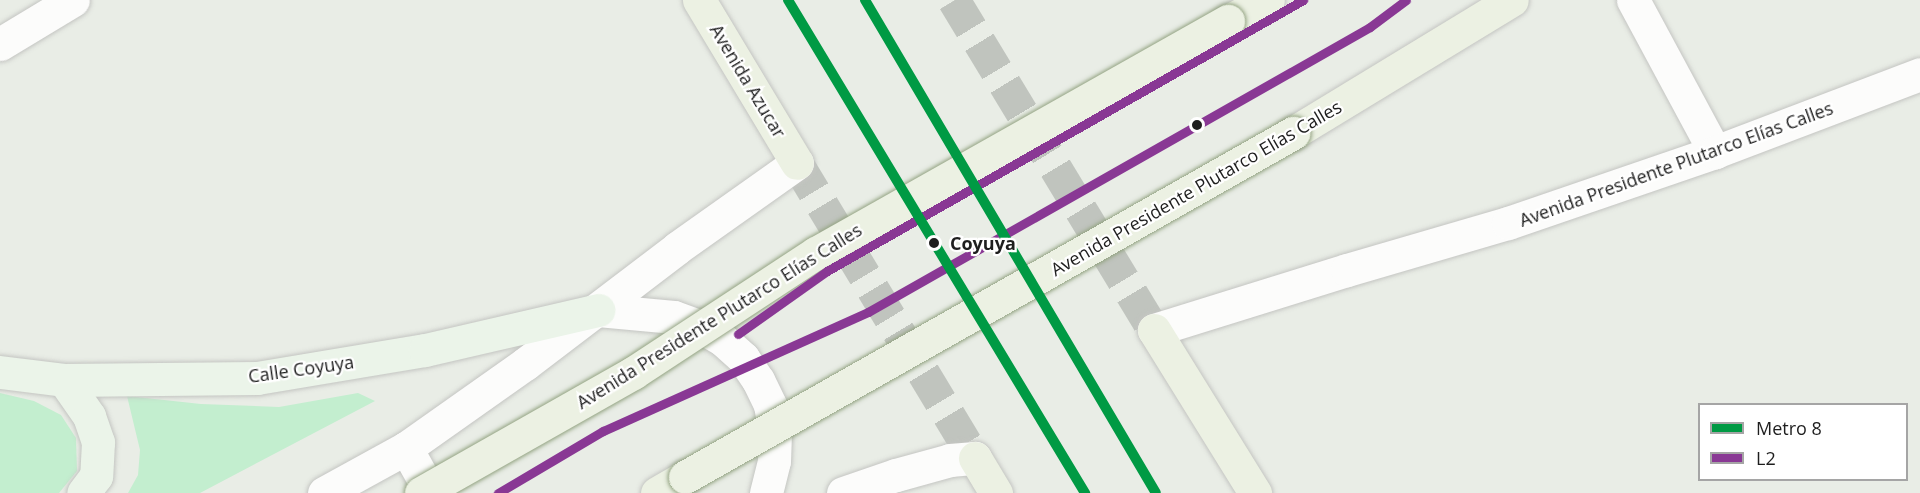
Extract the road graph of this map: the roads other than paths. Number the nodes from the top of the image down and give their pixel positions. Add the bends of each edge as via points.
1 (73, 0) edge
2 (699, 0) edge
3 (1268, 0) edge
4 (1512, 0) edge
5 (1634, 0) edge
6 (0, 44) edge
7 (1920, 74) edge
8 (1715, 152) junction
9 (797, 163) joint
10 (598, 310) junction
11 (1154, 330) joint
12 (0, 372) edge
13 (64, 380) junction
14 (406, 448) junction
15 (975, 458) joint
16 (83, 493) edge
17 (324, 493) edge
18 (421, 493) edge
19 (431, 493) edge
20 (657, 493) edge
21 (766, 493) edge
22 (843, 493) edge
23 (996, 493) edge
24 (1256, 493) edge

1 - 6 street
2 - 9 main road, Avenida Azucar
3 - 18 main road, Avenida Presidente Plutarco Elías Calles, bridge via 851,233 633,373
4 - 20 main road, Avenida Presidente Plutarco Elías Calles, bridge via 1172,204
5 - 8 street
7 - 8 street, Avenida Presidente Plutarco Elías Calles
8 - 11 street, Avenida Presidente Plutarco Elías Calles via 1498,226
9 - 10 street via 676,248
10 - 13 main road, Calle Coyuya via 424,350 257,378
10 - 14 street
10 - 21 street via 674,317 723,339 743,358 770,405 775,433 774,461
11 - 24 main road
12 - 13 main road, Calle Coyuya
13 - 16 main road via 89,416 98,442 96,476
14 - 17 street
14 - 19 street
15 - 22 street via 950,460
15 - 23 main road

